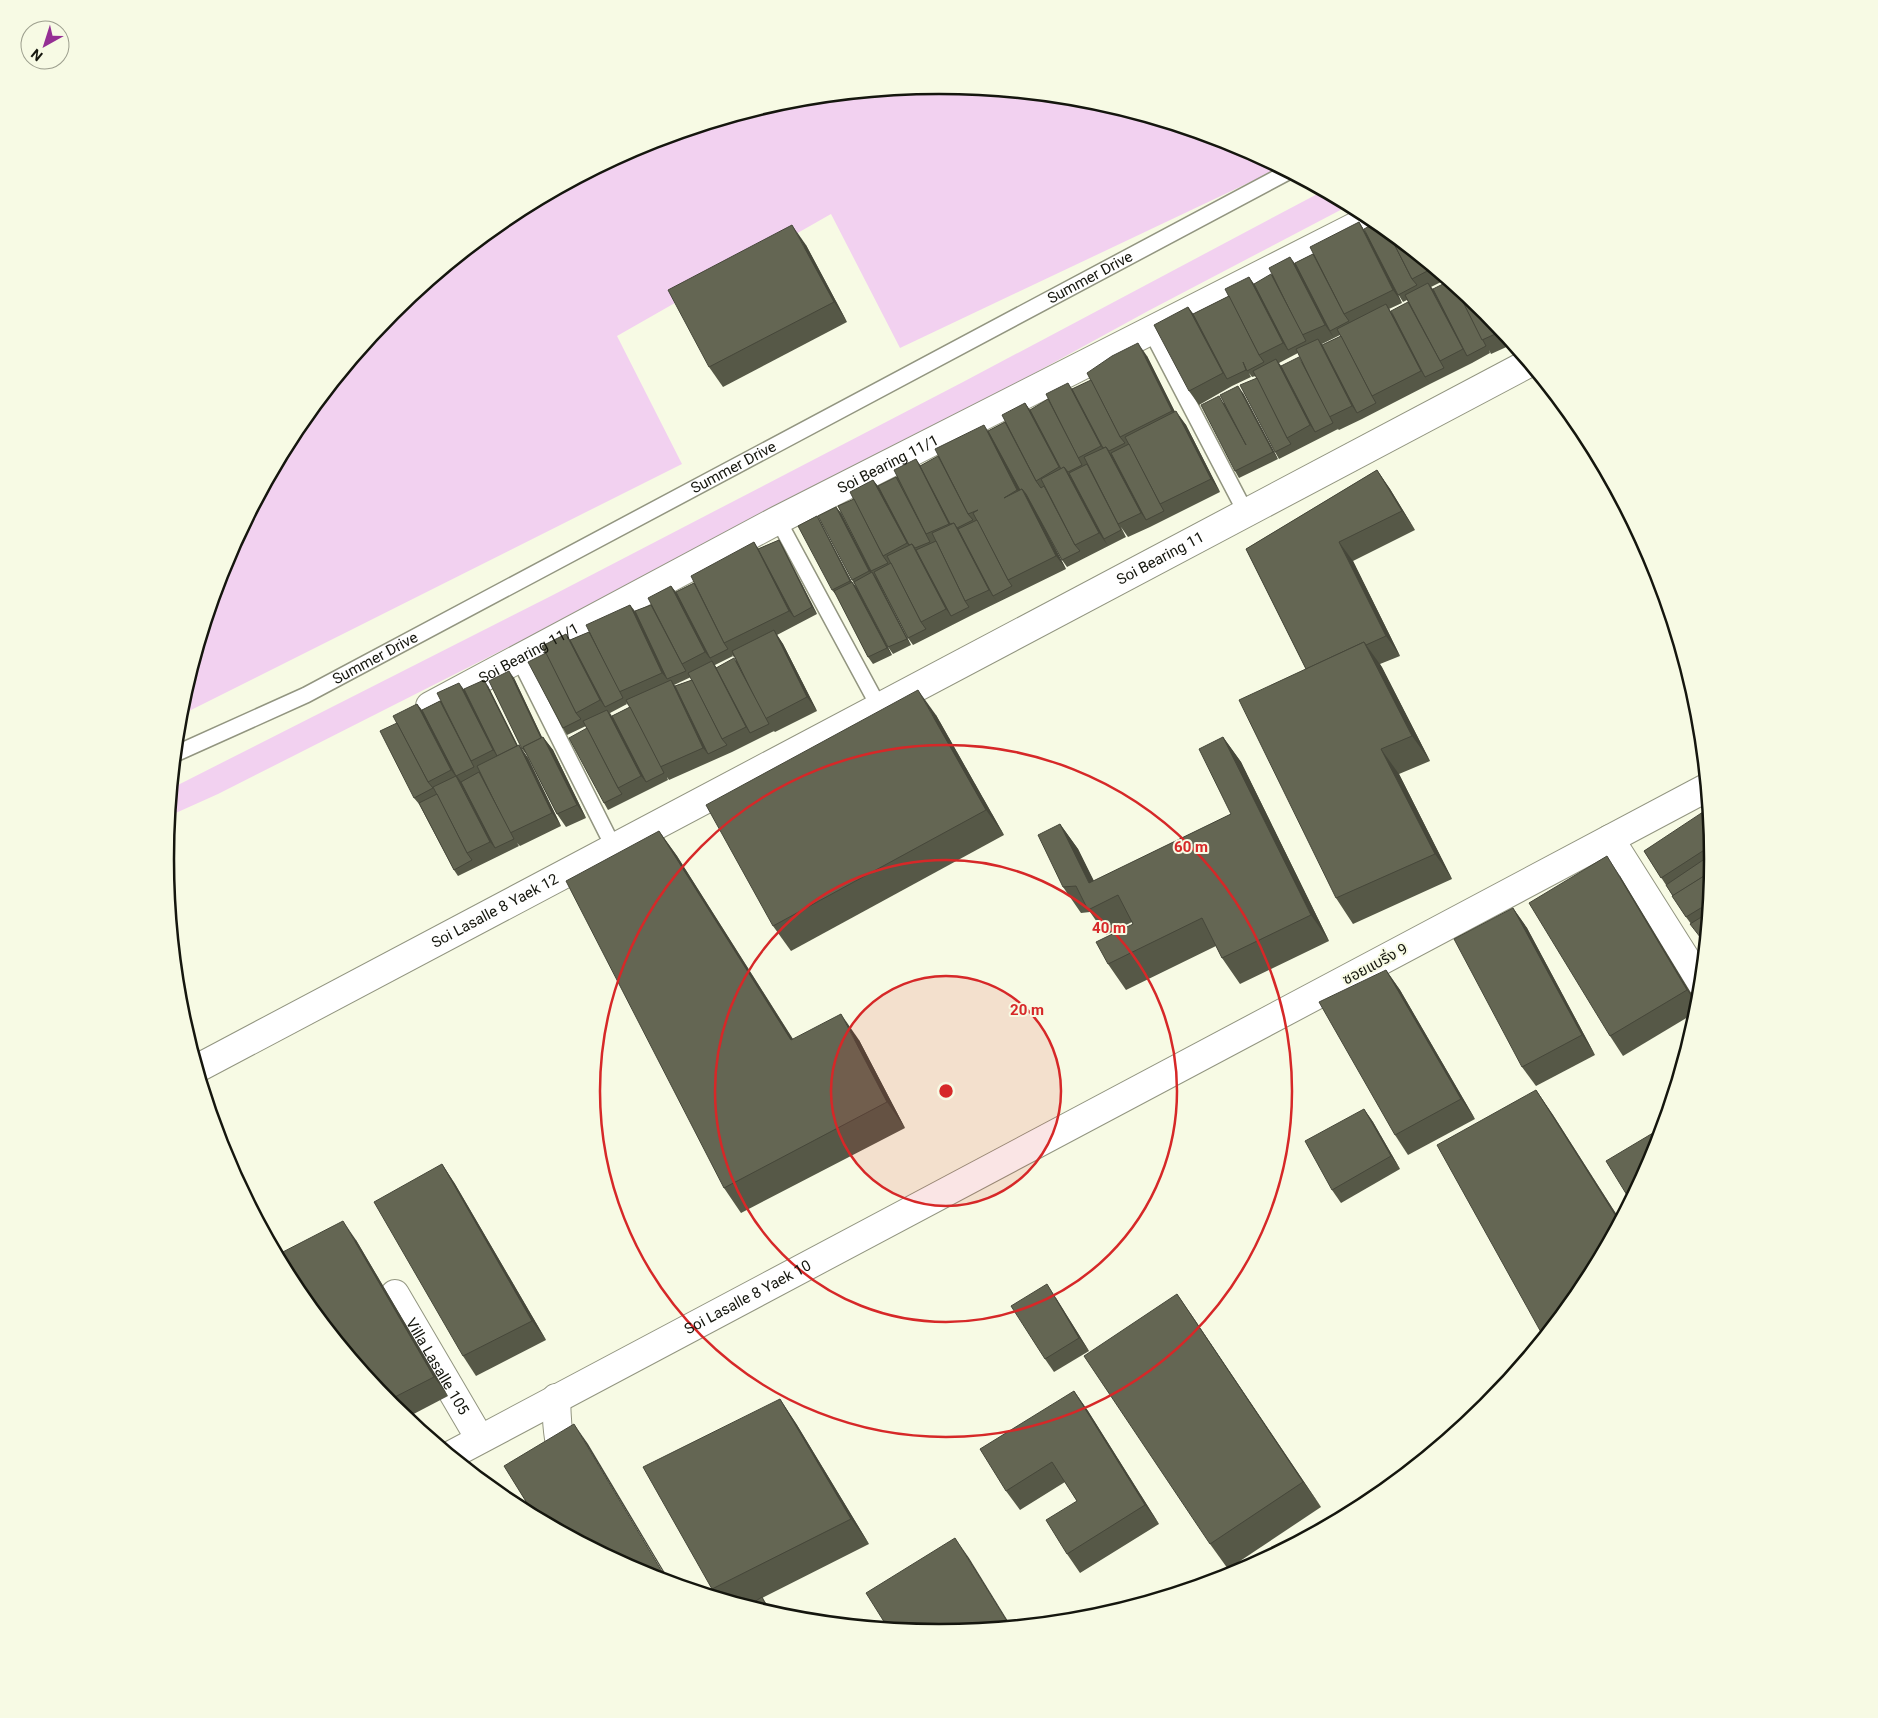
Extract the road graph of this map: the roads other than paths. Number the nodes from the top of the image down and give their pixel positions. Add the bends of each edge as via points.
1 (1282, 175) edge
2 (1363, 222) edge
3 (1150, 329) junction
4 (1524, 366) edge
5 (1246, 513) junction
6 (778, 520) junction
7 (519, 659) junction
8 (879, 707) junction
9 (407, 718) edge
10 (181, 751) edge
11 (792, 754) joint
12 (1701, 791) edge
13 (1610, 839) junction
14 (614, 848) junction
15 (1696, 974) edge
16 (203, 1066) edge
17 (1045, 1139) joint
18 (395, 1294) dead end
19 (556, 1398) junction
20 (480, 1439) junction
21 (456, 1452) edge
22 (582, 1489) edge

1 - 10 lane, Summer Drive via 306,695
2 - 3 street, Soi Bearing 11/1
3 - 5 lane
3 - 6 street, Soi Bearing 11/1
4 - 5 street, Soi Bearing 11
5 - 8 street, Soi Bearing 11
6 - 7 street, Soi Bearing 11/1
6 - 8 lane
7 - 9 street, Soi Bearing 11/1
7 - 14 lane
8 - 11 street, Soi Bearing 11
11 - 14 street, Soi Lasalle 8 Yaek 12
12 - 13 street, ซอยแบริ่ง 9
13 - 15 street
13 - 17 street, ซอยแบริ่ง 9
14 - 16 street, Soi Lasalle 8 Yaek 12
17 - 19 street, Soi Lasalle 8 Yaek 10
18 - 20 street, Villa Lasalle 105
19 - 20 street, Soi Lasalle 8 Yaek 10
19 - 22 street via 562,1456
20 - 21 street, Soi Lasalle 8 Yaek 10

